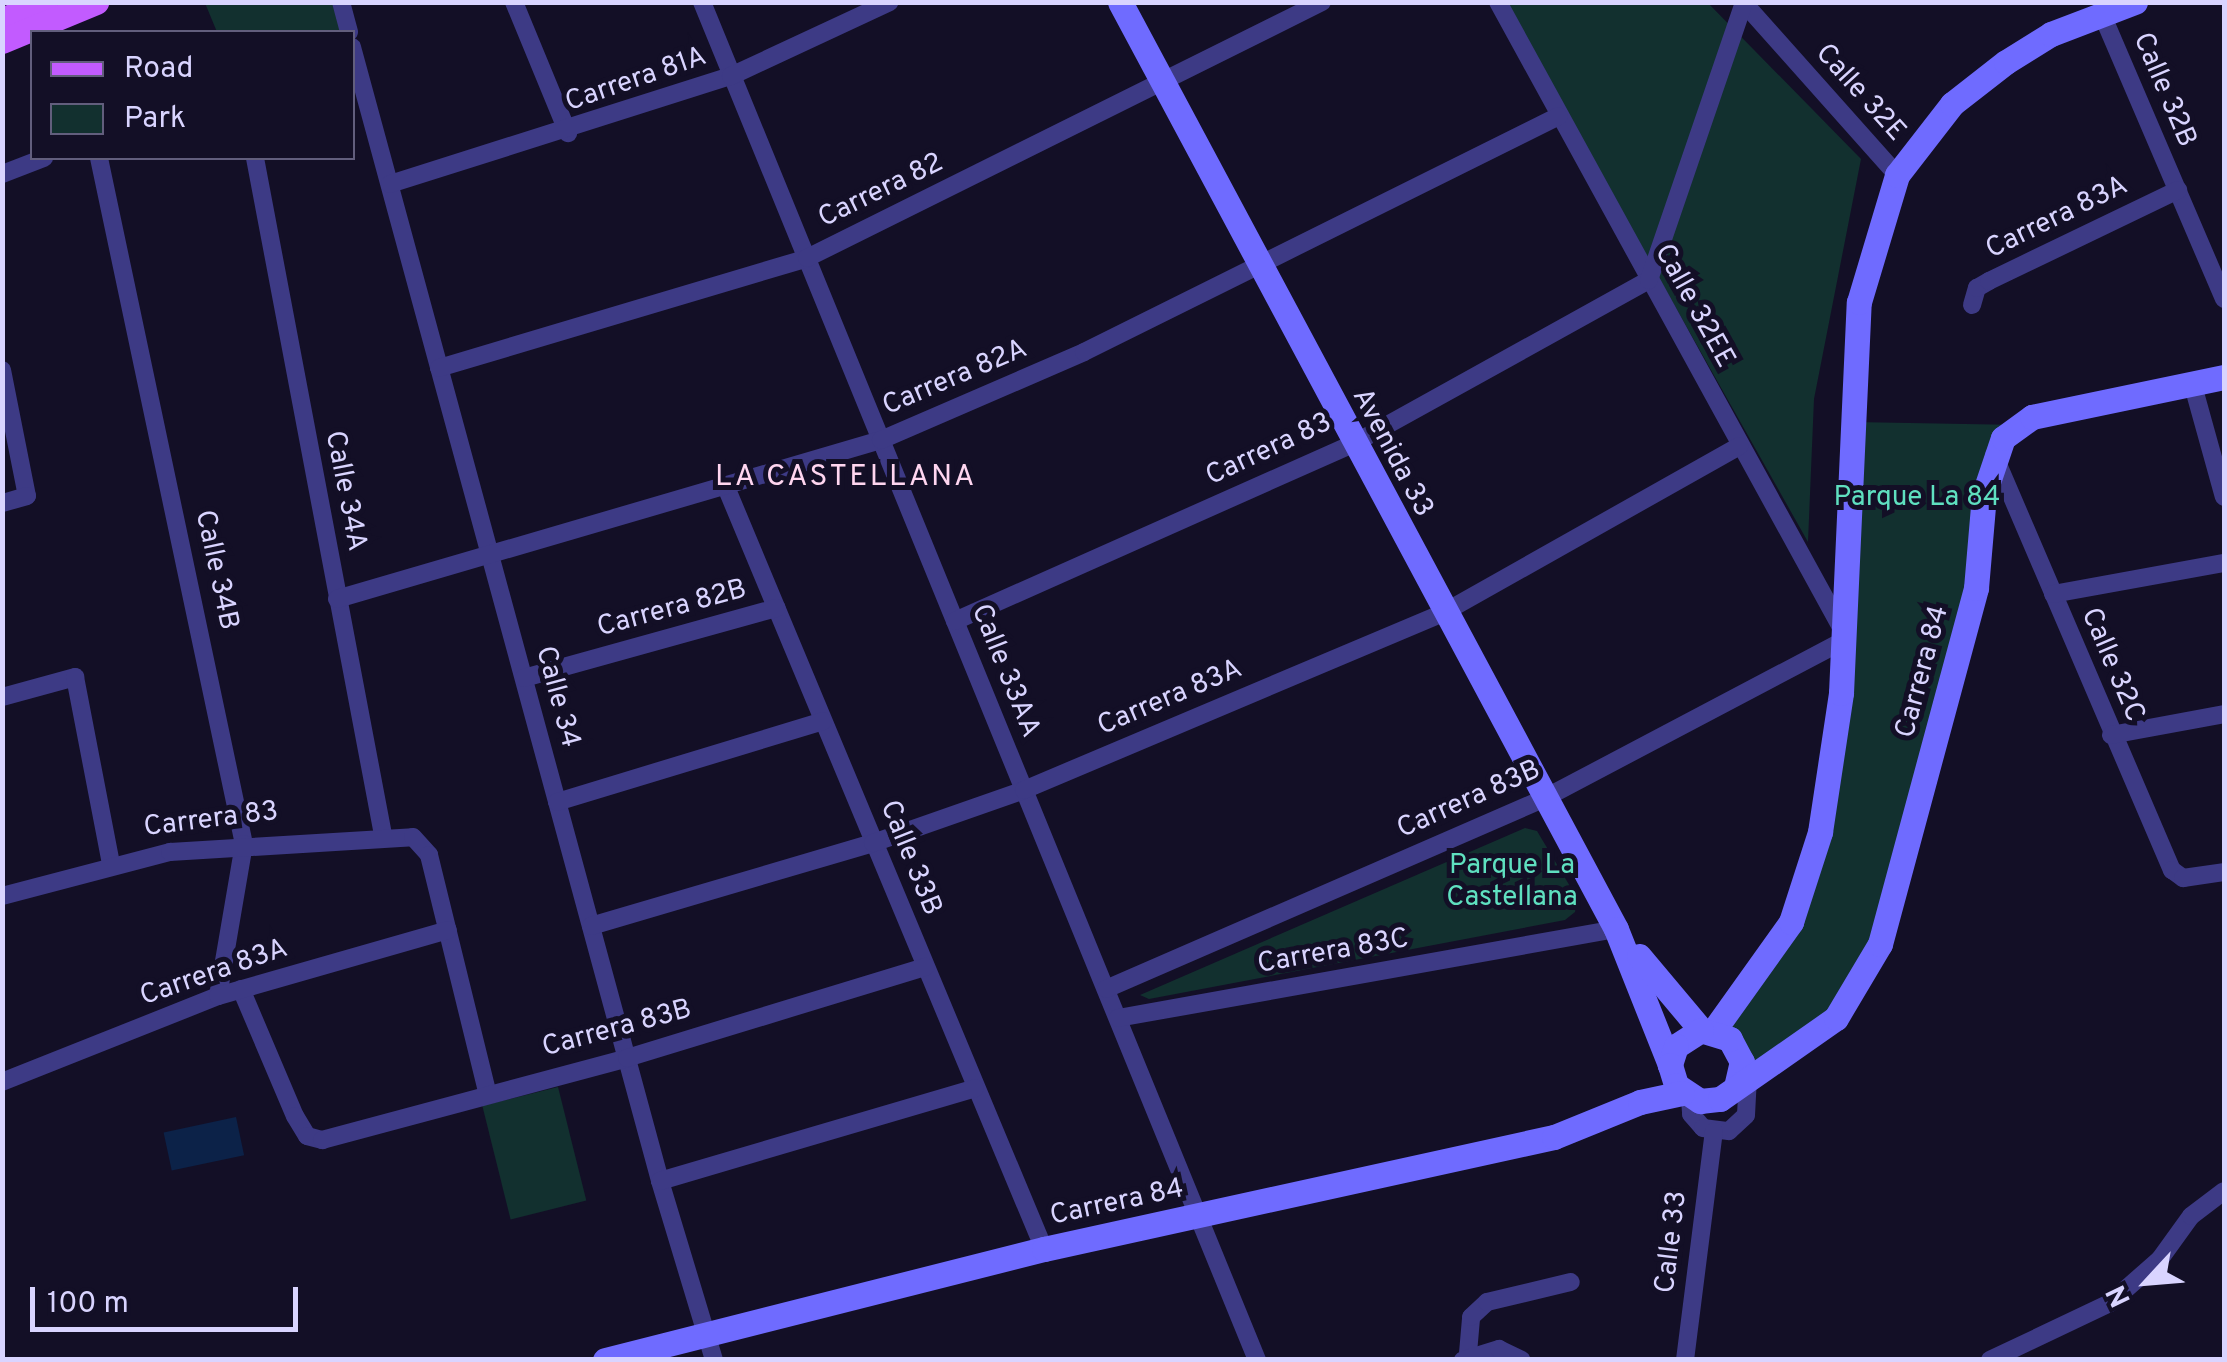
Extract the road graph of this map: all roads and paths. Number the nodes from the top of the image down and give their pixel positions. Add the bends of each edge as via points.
1 (45, 2) edge
2 (96, 2) edge
3 (341, 2) edge
4 (514, 2) edge
5 (702, 2) edge
6 (1120, 2) edge
7 (1322, 2) edge
8 (1498, 2) edge
9 (2135, 2) edge
10 (1743, 3) edge
11 (879, 5) edge
12 (2101, 12) junction
13 (2, 20) edge
14 (348, 30) edge
15 (2, 41) edge
16 (355, 57) edge
17 (731, 76) junction
18 (1161, 85) junction
19 (1560, 116) junction
20 (568, 133) junction
21 (39, 160) edge
22 (99, 160) edge
23 (255, 160) edge
24 (2, 174) edge
25 (1897, 175) junction
26 (390, 184) junction
27 (2178, 190) junction
28 (806, 258) junction
29 (1257, 264) junction
30 (1649, 280) junction
31 (2224, 299) edge
32 (1972, 305) dead end
33 (439, 368) junction
34 (2, 370) edge
35 (2224, 377) edge
36 (2192, 382) junction
37 (881, 440) junction
38 (1353, 444) junction
39 (1740, 446) junction
40 (1994, 454) junction
41 (726, 487) junction
42 (2224, 497) edge
43 (2, 503) edge
44 (491, 557) junction
45 (2224, 563) edge
46 (2053, 594) junction
47 (337, 599) junction
48 (776, 608) junction
49 (1443, 612) junction
50 (955, 621) junction
51 (1845, 637) junction
52 (524, 678) junction
53 (2, 697) edge
54 (2224, 714) edge
55 (824, 721) junction
56 (2111, 736) junction
57 (1024, 790) junction
58 (1543, 799) junction
59 (557, 802) junction
60 (382, 834) junction
61 (873, 843) junction
62 (244, 844) junction
63 (111, 864) junction
64 (2224, 872) edge
65 (2, 896) edge
66 (591, 926) junction
67 (1616, 929) junction
68 (448, 930) junction
69 (925, 968) junction
70 (240, 989) junction
71 (1106, 989) junction
72 (218, 996) junction
73 (1118, 1018) junction
74 (1708, 1030) junction
75 (626, 1058) junction
76 (2, 1082) edge
77 (1742, 1082) junction
78 (1679, 1083) junction
79 (975, 1088) junction
80 (487, 1092) junction
81 (1714, 1132) junction
82 (660, 1181) junction
83 (2224, 1191) edge
84 (1200, 1216) junction
85 (1044, 1249) junction
86 (1571, 1282) dead end
87 (706, 1334) junction
88 (1465, 1356) edge
89 (605, 1360) edge
90 (714, 1360) edge
91 (1258, 1360) edge
92 (1522, 1360) edge
93 (1685, 1360) edge
94 (1990, 1360) edge

1 - 13 main road
2 - 15 main road
3 - 14 street
4 - 20 street
5 - 17 street, Calle 33AA
6 - 18 street, Avenida 33
7 - 18 street, Carrera 82
8 - 19 street, Calle 32EE
9 - 12 street
10 - 25 street, Calle 32E
10 - 30 street
11 - 17 street, Carrera 81A
12 - 25 street via 2051,34 1952,104
12 - 27 street, Calle 32B
16 - 26 street, Calle 34
17 - 20 street, Carrera 81A
17 - 28 street, Calle 33AA
18 - 28 street, Carrera 82
18 - 29 street, Avenida 33
19 - 29 street, Carrera 82A
19 - 30 street, Calle 32EE
20 - 26 street, Carrera 81A
21 - 24 street
22 - 62 street, Calle 34B
23 - 47 street, Calle 34A
25 - 51 street via 1859,302
26 - 33 street, Calle 34
27 - 31 street, Calle 32B
27 - 32 street, Carrera 83A via 1988,281 1977,288
28 - 33 street, Carrera 82
28 - 37 street, Calle 33AA
29 - 37 street, Carrera 82A via 1084,352
29 - 38 street, Avenida 33
30 - 38 street, Carrera 83
30 - 39 street, Calle 32EE
33 - 44 street, Calle 34
34 - 43 street via 27,496
35 - 36 street
36 - 40 street via 2032,417 2003,438
36 - 42 street
37 - 41 street, Carrera 82A
37 - 50 street, Calle 33AA
38 - 49 street, Avenida 33
38 - 50 street, Carrera 83
39 - 49 street, Carrera 83A
39 - 51 street, Calle 32EE
40 - 46 street, Calle 32C
40 - 77 street, Carrera 84 via 1976,588 1880,944 1836,1018
41 - 44 street, Carrera 82A
41 - 48 street, Calle 33B
44 - 47 street, Carrera 82A
44 - 52 street, Calle 34
45 - 46 street
46 - 56 street, Calle 32C
47 - 60 street, Calle 34A
48 - 52 street, Carrera 82B
48 - 55 street, Calle 33B
49 - 57 street, Carrera 83A
49 - 58 street, Avenida 33
50 - 57 street, Calle 33AA
51 - 58 street, Carrera 83B
51 - 74 street via 1820,832 1803,899
52 - 59 street, Calle 34
53 - 63 street via 75,677
54 - 56 street
55 - 59 street
55 - 61 street, Calle 33B
56 - 64 street, Calle 32C via 2172,870 2197,879
57 - 61 street, Carrera 83A
57 - 71 street, Calle 33AA
58 - 67 street, Avenida 33
58 - 71 street, Carrera 83B
59 - 66 street, Calle 34
60 - 62 street, Carrera 83
60 - 68 street, Carrera 83 via 413,837 427,849
61 - 66 street, Carrera 83A
61 - 69 street, Calle 33B
62 - 63 street, Carrera 83
62 - 72 street, Calle 34B
63 - 65 street, Carrera 83
66 - 75 street, Calle 34
67 - 73 street, Carrera 83C
67 - 74 street, Avenida 33
67 - 78 street, Avenida 33
68 - 70 street, Carrera 83A
68 - 80 street
69 - 75 street, Carrera 83B
69 - 79 street, Calle 33B
70 - 72 street, Carrera 83A
70 - 80 street, Carrera 83B via 308,1136 322,1140
71 - 73 street, Calle 33AA
72 - 76 street, Carrera 83A
73 - 84 street, Calle 33AA
74 - 77 street via 1740,1053
74 - 78 street via 1676,1046
75 - 80 street, Carrera 83B
75 - 82 street, Calle 34
77 - 78 street via 1720,1099
77 - 81 street via 1746,1115 1729,1131
78 - 81 street via 1696,1122
78 - 84 street, Carrera 84 via 1554,1138
79 - 82 street
79 - 85 street, Calle 33B
81 - 93 street, Calle 33
82 - 87 street, Calle 34
83 - 94 street via 2191,1216 2160,1259 2110,1302
84 - 85 street, Carrera 84
84 - 91 street, Calle 33AA
85 - 87 street, Carrera 84
86 - 88 street via 1487,1302 1470,1318
87 - 89 street, Carrera 84
87 - 90 street, Calle 34
88 - 92 street via 1499,1348

